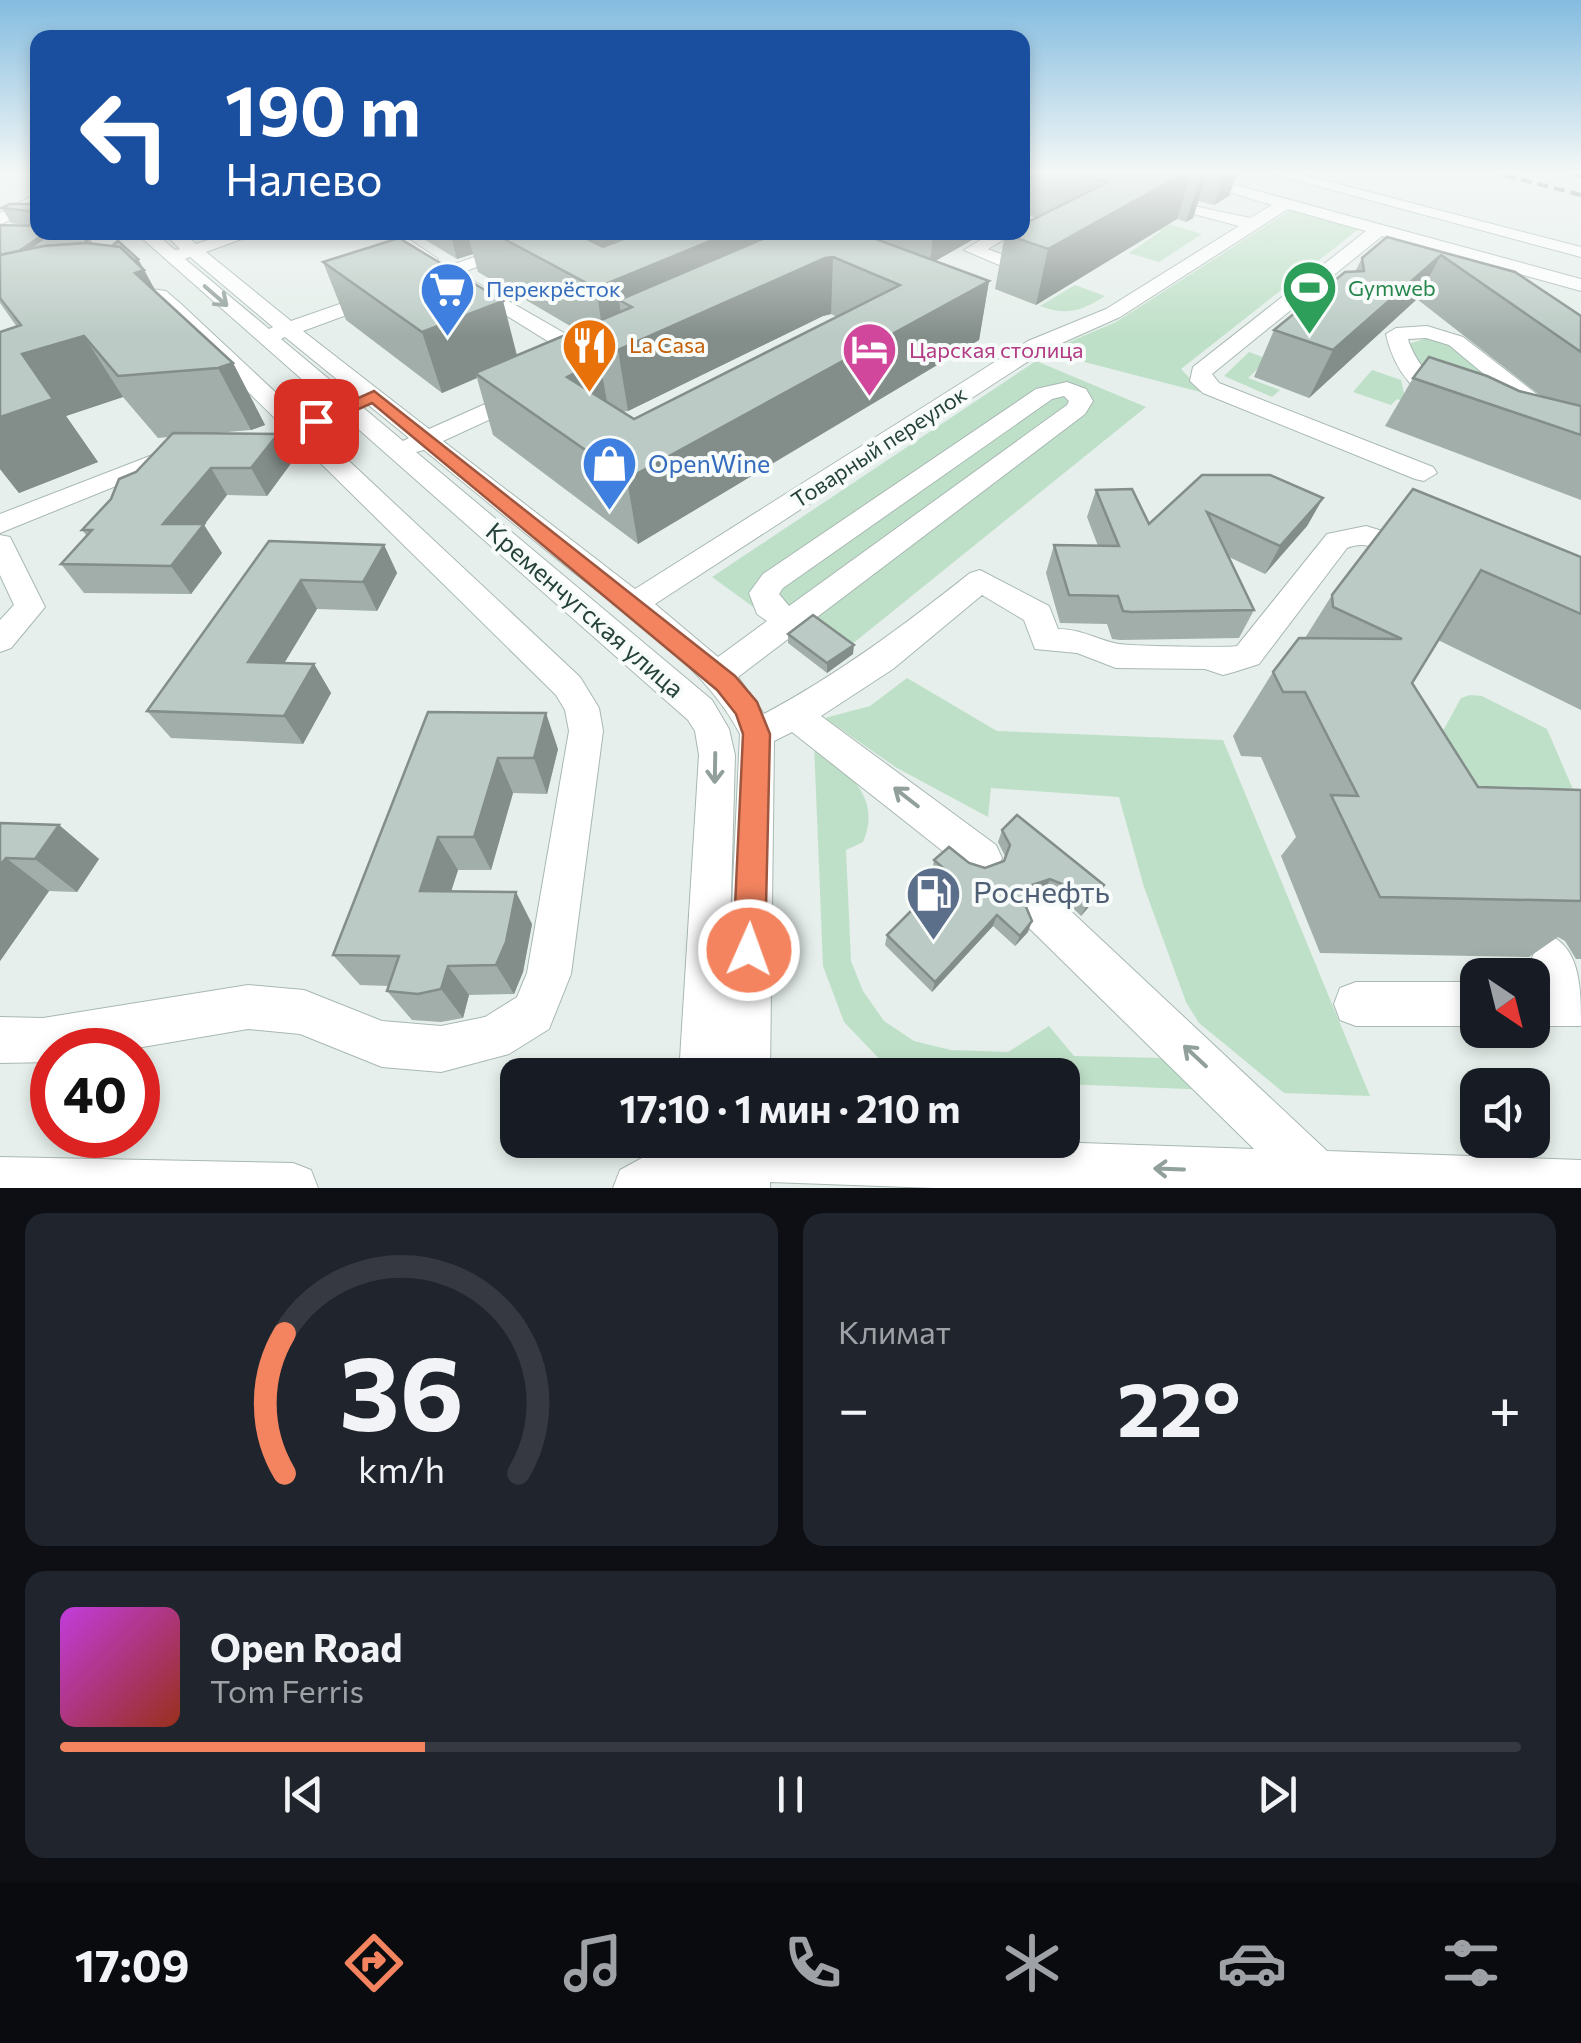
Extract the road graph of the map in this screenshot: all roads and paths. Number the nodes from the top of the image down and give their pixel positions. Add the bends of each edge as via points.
1 (1248, 226) edge
2 (1365, 226) edge
3 (1414, 226) edge
4 (1437, 226) edge
5 (1484, 226) edge
6 (1378, 230) junction
7 (1431, 231) junction
8 (0, 232) edge
9 (30, 232) edge
10 (149, 240) edge
11 (175, 240) edge
12 (227, 240) edge
13 (398, 240) edge
14 (541, 240) edge
15 (992, 240) edge
16 (1048, 250) edge
17 (1581, 252) edge
18 (182, 254) junction
19 (1345, 256) junction
20 (1374, 265) edge
21 (450, 272) junction
22 (1580, 281) edge
23 (109, 292) edge
24 (1294, 298) junction
25 (1564, 302) edge
26 (1317, 305) edge
27 (288, 328) junction
28 (1393, 330) joint
29 (264, 337) junction
30 (568, 375) edge
31 (542, 387) edge
32 (374, 396) junction
33 (350, 407) junction
34 (281, 433) junction
35 (414, 445) junction
36 (203, 447) edge
37 (1424, 473) dead end
38 (0, 524) edge
39 (0, 544) edge
40 (1446, 567) edge
41 (632, 605) junction
42 (790, 622) junction
43 (0, 640) edge
44 (717, 675) junction
45 (794, 714) junction
46 (756, 734) junction
47 (982, 858) dead end
48 (1044, 914) dead end
49 (1553, 958) dead end
50 (1356, 1004) dead end
51 (1460, 1004) edge
52 (1550, 1004) edge
53 (1581, 1004) edge
54 (0, 1040) edge
55 (703, 1058) edge
56 (747, 1058) edge
57 (722, 1161) edge
58 (1314, 1174) junction
59 (10, 1184) edge
60 (1508, 1185) edge
61 (1581, 1185) edge
62 (100, 1186) edge
63 (293, 1188) edge
64 (638, 1188) edge

1 - 41 street, Товарный переулок via 1113,313 1036,346
2 - 6 street
3 - 7 street
4 - 7 street
5 - 17 street
6 - 19 street
6 - 22 street via 1535,281
7 - 22 street
8 - 9 street
10 - 18 street, Кременчугская улица
11 - 18 street, Кременчугская улица
12 - 18 street
13 - 21 street
14 - 21 street
15 - 16 street via 973,250 1018,267
18 - 27 street, Кременчугская улица
18 -> 29 street, Кременчугская улица
19 - 20 street
19 - 24 street
21 - 27 street via 403,294
21 - 30 street via 607,358
22 - 25 street
23 - 34 street via 159,295
24 - 26 street
24 - 37 street via 1200,372 1201,380
27 - 29 street
27 - 32 street, Кременчугская улица
28 - 28 street via 1456,341 1562,432 1544,440 1507,434 1444,405 1403,360
29 - 33 street, Кременчугская улица
31 - 35 street
32 - 33 street
32 - 35 street, Кременчугская улица
33 - 34 street
33 - 35 street, Кременчугская улица
34 - 54 street via 568,686 582,708 586,731 549,974 533,1013 494,1038 441,1049 382,1044 304,1012 248,1008 42,1041
35 - 41 street, Кременчугская улица
35 -> 55 street, Кременчугская улица via 700,710 712,729
36 - 38 street
39 - 43 street via 30,606
40 - 45 street via 1379,538 1345,536 1248,655 1223,662 1116,656 1080,642 1046,641 1038,614 980,580 882,660
41 - 44 street, Кременчугская улица
42 - 42 street via 1078,408 1078,394 1044,394 772,581 764,593 768,606
42 - 44 street
44 - 46 street, Кременчугская улица via 748,709
45 - 46 street
47 -> 45 street
46 - 56 street
58 -> 48 street
49 - 53 street
50 - 51 street
52 - 53 street
58 -> 57 street
57 - 64 street
58 - 60 street
59 - 62 street
60 - 61 street
62 - 63 street

